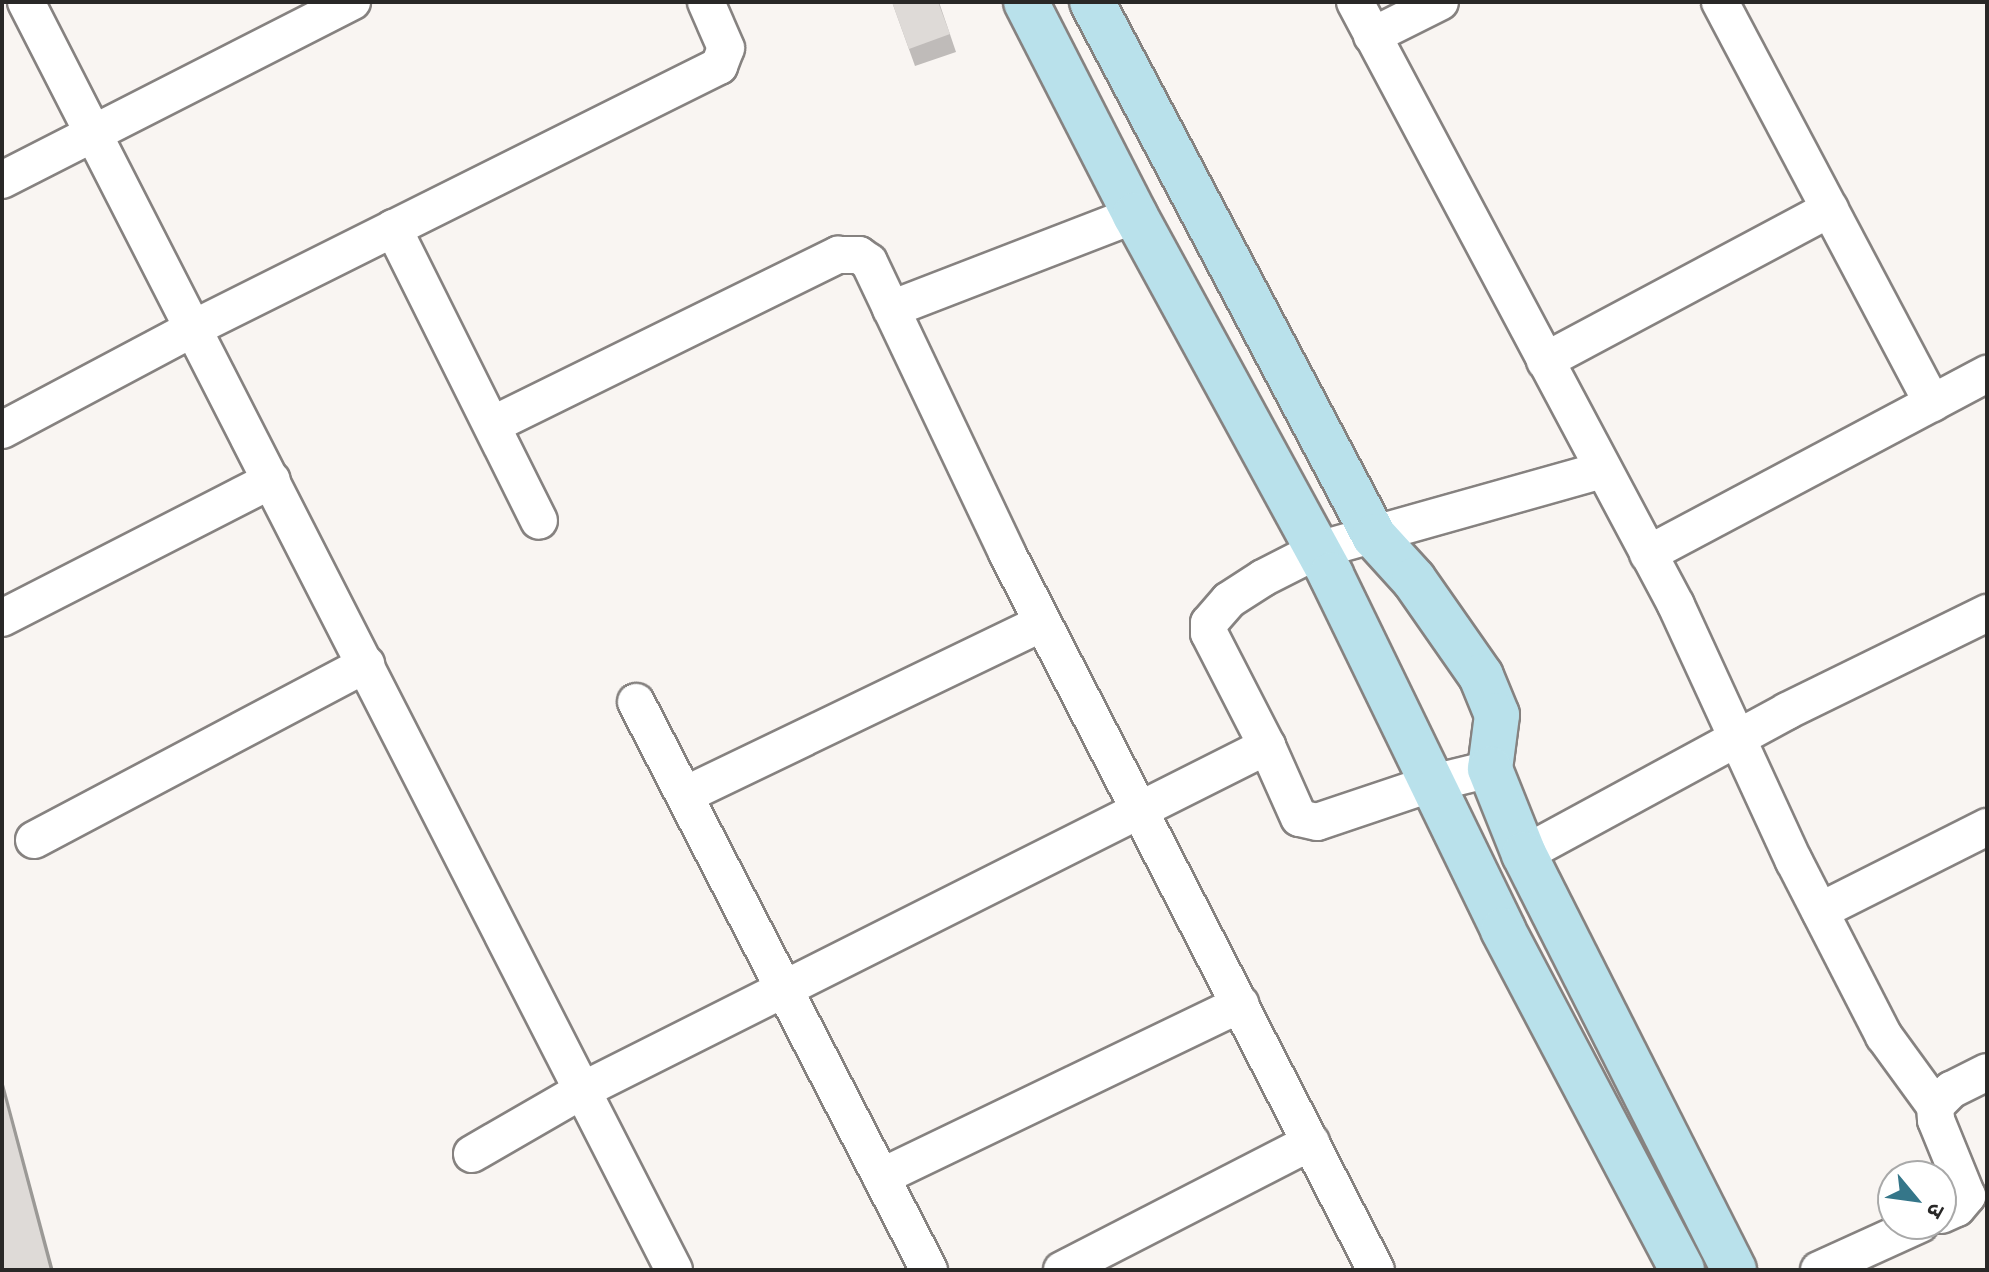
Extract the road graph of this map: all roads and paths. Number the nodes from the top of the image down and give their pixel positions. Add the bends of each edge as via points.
1 (26, 2) edge
2 (352, 2) edge
3 (706, 2) edge
4 (1026, 2) edge
5 (1092, 2) edge
6 (1355, 2) edge
7 (1440, 2) edge
8 (1720, 2) edge
9 (1372, 36) junction
10 (93, 133) junction
11 (2, 180) edge
12 (1830, 209) junction
13 (1135, 215) junction
14 (393, 228) junction
15 (891, 309) junction
16 (194, 328) junction
17 (1545, 361) junction
18 (1987, 374) edge
19 (1932, 403) junction
20 (492, 425) junction
21 (2, 430) edge
22 (1603, 470) junction
23 (272, 480) junction
24 (539, 521) dead end
25 (1374, 536) junction
26 (1318, 550) junction
27 (1648, 554) junction
28 (1987, 613) edge
29 (2, 618) edge
30 (1043, 623) junction
31 (366, 664) junction
32 (636, 702) dead end
33 (1739, 738) junction
34 (1267, 746) junction
35 (1490, 769) junction
36 (1433, 783) junction
37 (685, 795) junction
38 (1140, 809) junction
39 (1987, 827) edge
40 (34, 840) dead end
41 (1524, 854) junction
42 (1820, 911) junction
43 (784, 988) junction
44 (1240, 1004) junction
45 (1987, 1072) edge
46 (583, 1090) junction
47 (1935, 1106) junction
48 (1311, 1142) junction
49 (472, 1154) dead end
50 (1952, 1160) edge
51 (1957, 1171) edge
52 (881, 1177) junction
53 (1957, 1208) edge
54 (1885, 1240) edge
55 (674, 1270) edge
56 (929, 1270) edge
57 (1062, 1270) edge
58 (1376, 1270) edge
59 (1682, 1270) edge
60 (1734, 1270) edge
61 (1819, 1270) edge

1 - 10 street
2 - 10 street
3 - 14 street via 726,48 719,66
4 - 13 street
5 - 25 street
6 - 9 street
7 - 9 street
8 - 12 street
9 - 17 street
10 - 11 street
10 - 16 street
12 - 17 street
12 - 19 street
13 - 15 street
13 - 26 street
14 - 16 street
14 - 20 street
15 - 20 street via 869,262 859,255 838,255
15 - 30 street
16 - 21 street
16 - 23 street
17 - 22 street
18 - 19 street
19 - 27 street
20 - 24 street
22 - 25 street
22 - 27 street
23 - 29 street
23 - 31 street
25 - 26 street
25 - 35 street via 1428,598 1481,676 1497,715
26 - 34 street via 1229,600 1209,623 1209,633
26 - 36 street
27 - 33 street
28 - 33 street
30 - 37 street
30 - 38 street
31 - 40 street
31 - 46 street
32 - 37 street
33 - 41 street
33 - 42 street
34 - 36 street via 1293,810 1308,822
34 - 38 street
35 - 36 street
35 - 41 street
36 - 59 street via 1503,930
37 - 43 street
38 - 43 street
38 - 44 street
39 - 42 street
41 - 60 street
42 - 47 street via 1888,1044
43 - 46 street
43 - 52 street
44 - 48 street
44 - 52 street
45 - 47 street via 1951,1090
46 - 49 street
46 - 55 street
47 - 50 street
48 - 57 street
48 - 58 street
51 - 53 street via 1967,1196
52 - 56 street
54 - 61 street

